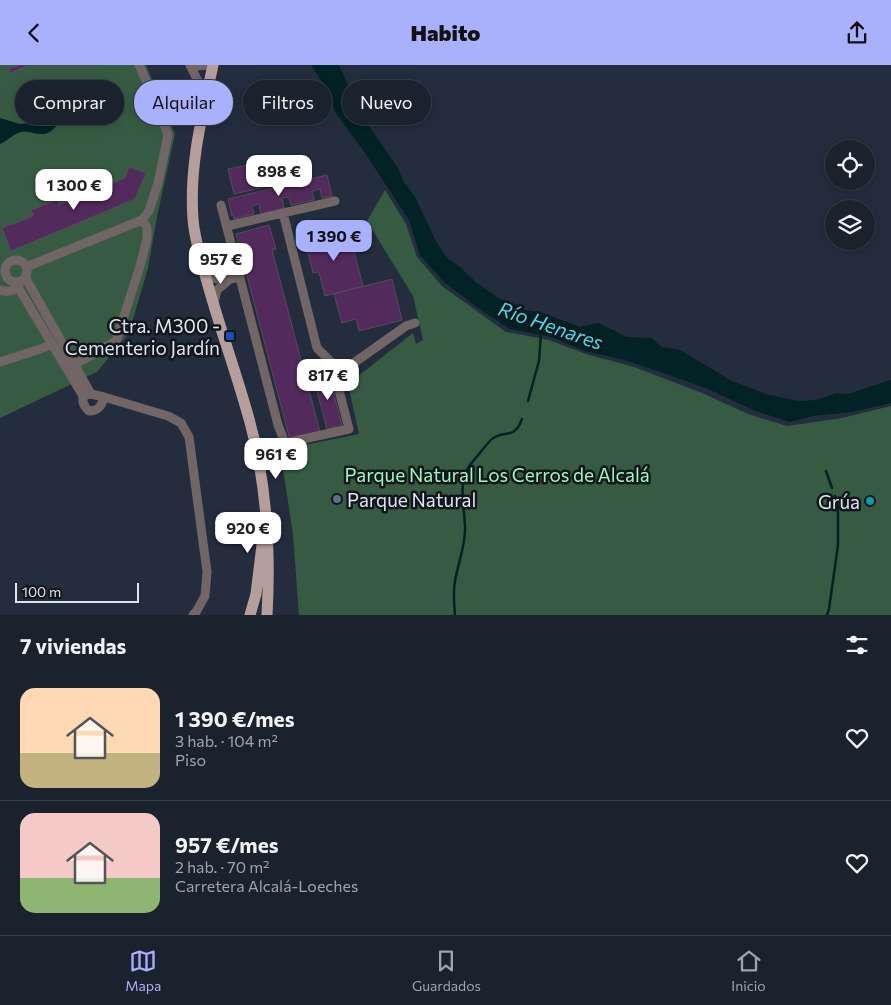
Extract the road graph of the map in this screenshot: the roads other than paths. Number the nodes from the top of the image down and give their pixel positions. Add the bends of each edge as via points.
1 (139, 65) edge
2 (190, 65) edge
3 (195, 65) edge
4 (209, 65) edge
5 (214, 65) edge
6 (198, 80) edge
7 (210, 80) edge
8 (200, 125) edge
9 (335, 201) dead end
10 (221, 205) dead end
11 (283, 213) junction
12 (142, 220) junction
13 (227, 226) junction
14 (204, 271) junction
15 (25, 272) junction
16 (240, 277) junction
17 (230, 280) junction
18 (17, 285) junction
19 (0, 291) edge
20 (214, 306) junction
21 (416, 323) dead end
22 (57, 346) junction
23 (0, 362) edge
24 (74, 365) junction
25 (335, 372) junction
26 (87, 395) junction
27 (104, 397) junction
28 (256, 446) junction
29 (261, 468) junction
30 (265, 496) junction
31 (193, 615) edge
32 (250, 615) edge
33 (266, 615) edge

1 - 12 street via 168,135 158,183
2 - 6 street
3 - 4 street
5 - 7 main road
8 - 14 main road via 192,181 194,232
9 - 11 street
10 - 13 street
11 - 13 street
11 - 25 street via 317,348 332,363
12 - 15 street
12 - 24 street via 147,227 146,239 116,341
13 - 16 street
14 - 17 street via 216,280
14 - 20 main road
15 - 18 street
15 - 18 street via 24,263 16,260 8,263 6,275
15 - 22 street
16 - 17 street
16 - 25 street via 285,443 350,429
17 - 20 street via 218,290
18 - 19 street via 11,291
18 - 22 street
20 - 28 main road
21 - 25 street via 406,326 348,367
22 - 23 street
22 - 24 street
22 - 26 street
24 - 26 street
26 - 27 street
26 - 27 street via 82,401 89,411 99,409
27 - 31 street via 168,416 181,423 189,437 207,572 205,595
28 - 29 main road
28 - 29 street via 287,461 273,461
29 - 30 main road
30 - 32 main road via 256,594
30 - 33 main road via 268,546

